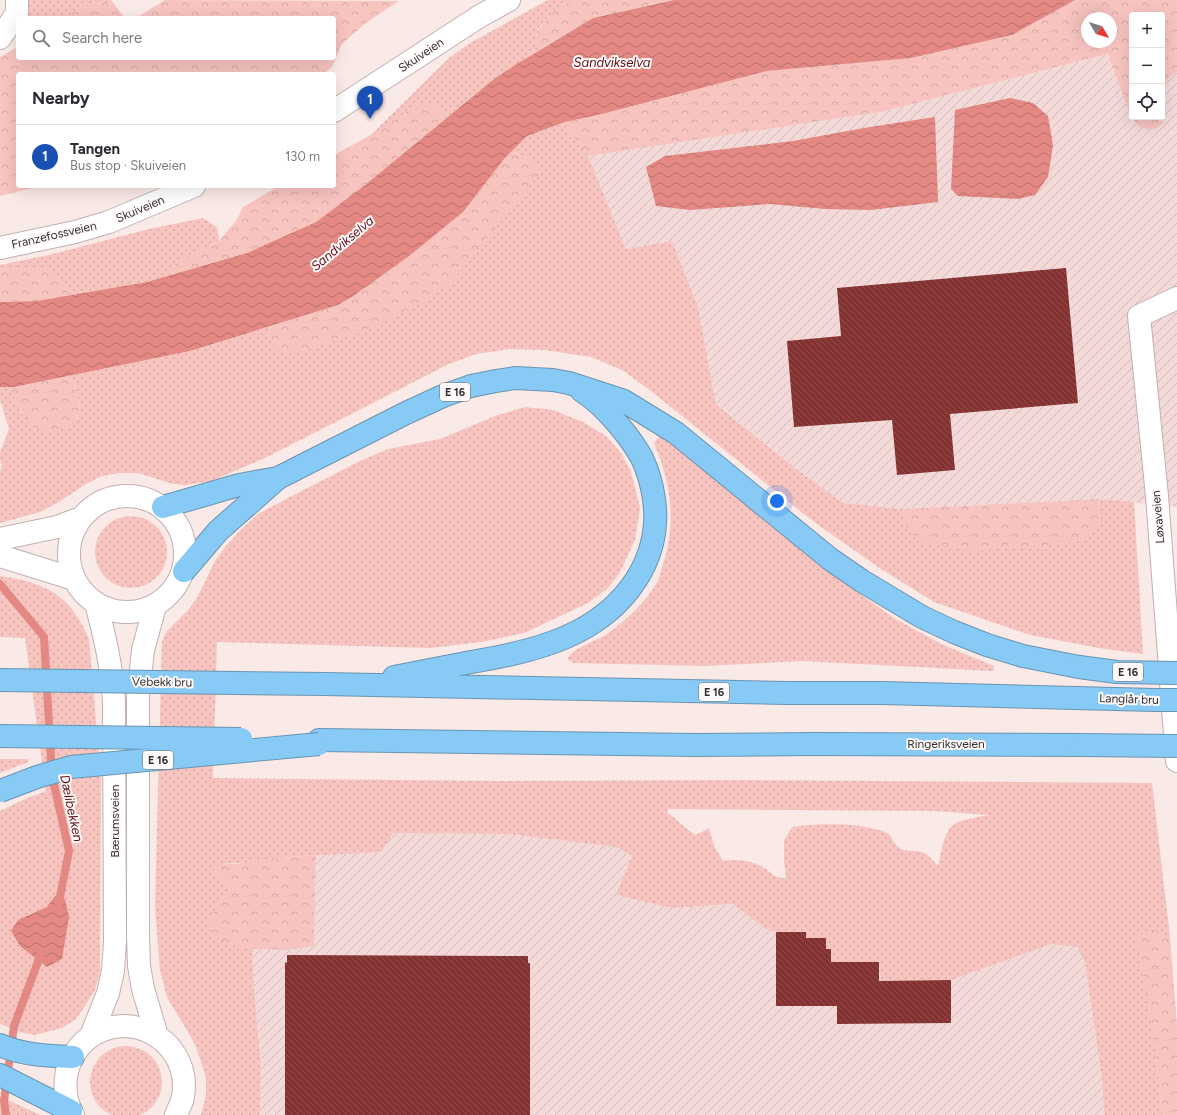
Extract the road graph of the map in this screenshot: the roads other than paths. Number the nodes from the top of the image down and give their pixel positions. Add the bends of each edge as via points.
1 (17, 0) edge
2 (509, 0) edge
3 (0, 38) edge
4 (336, 110) edge
5 (189, 188) edge
6 (109, 222) joint
7 (0, 248) edge
8 (1177, 298) edge
9 (569, 382) junction
10 (278, 478) junction
11 (163, 507) junction
12 (81, 518) junction
13 (0, 539) edge
14 (0, 556) edge
15 (184, 571) junction
16 (74, 579) junction
17 (96, 603) junction
18 (155, 606) junction
19 (1177, 673) edge
20 (0, 680) edge
21 (348, 686) junction
22 (1177, 700) edge
23 (0, 736) edge
24 (319, 742) junction
25 (1177, 746) edge
26 (1177, 760) edge
27 (0, 791) edge
28 (91, 1036) junction
29 (157, 1036) junction
30 (0, 1045) edge
31 (73, 1057) junction
32 (0, 1075) edge
33 (72, 1113) edge
34 (176, 1115) edge

1 - 3 main road via 17,13
2 - 4 main road, Skuiveien via 480,16
5 - 6 main road, Skuiveien
6 - 7 main road, Franzefossveien
8 - 26 main road, Løxaveien via 1139,316 1157,496
9 - 10 highway, E 16 via 515,378 471,386 443,396
9 - 19 highway, E 16, bridge via 624,401 676,433 830,559 922,617 987,645 1023,656 1117,672
9 - 21 highway, E 16 via 591,398 617,424 642,459 649,476 655,527 647,559 631,587 597,620 564,638 536,649
10 - 11 highway, E 16 via 240,485
10 - 15 highway, E 16 via 218,531
11 - 12 main road via 152,500 126,495 101,502
11 - 15 main road via 181,529 186,557
12 - 13 main road via 32,533
12 - 16 main road via 74,529 68,554
14 - 16 main road
15 - 18 main road via 168,597
16 - 17 main road via 83,593
17 - 18 main road via 110,610 125,613
17 - 28 main road, Bærumsveien via 113,678 115,942 108,993
18 - 29 main road, Bærumsveien via 143,650 138,697 138,936 143,989
20 - 21 highway, Vebekk bru / E 16, bridge
21 - 22 highway, Langlår bru / E 16, bridge via 882,693
23 - 24 highway, E 16, bridge
24 - 25 highway, Ringeriksveien / E 16, bridge
24 - 27 highway, E 16, bridge via 71,767
28 - 29 main road via 117,1026 131,1026
28 - 31 main road
29 - 34 main road via 168,1045 177,1058 182,1072 182,1102
30 - 31 highway via 48,1056
31 - 33 main road via 65,1084
32 - 33 highway

